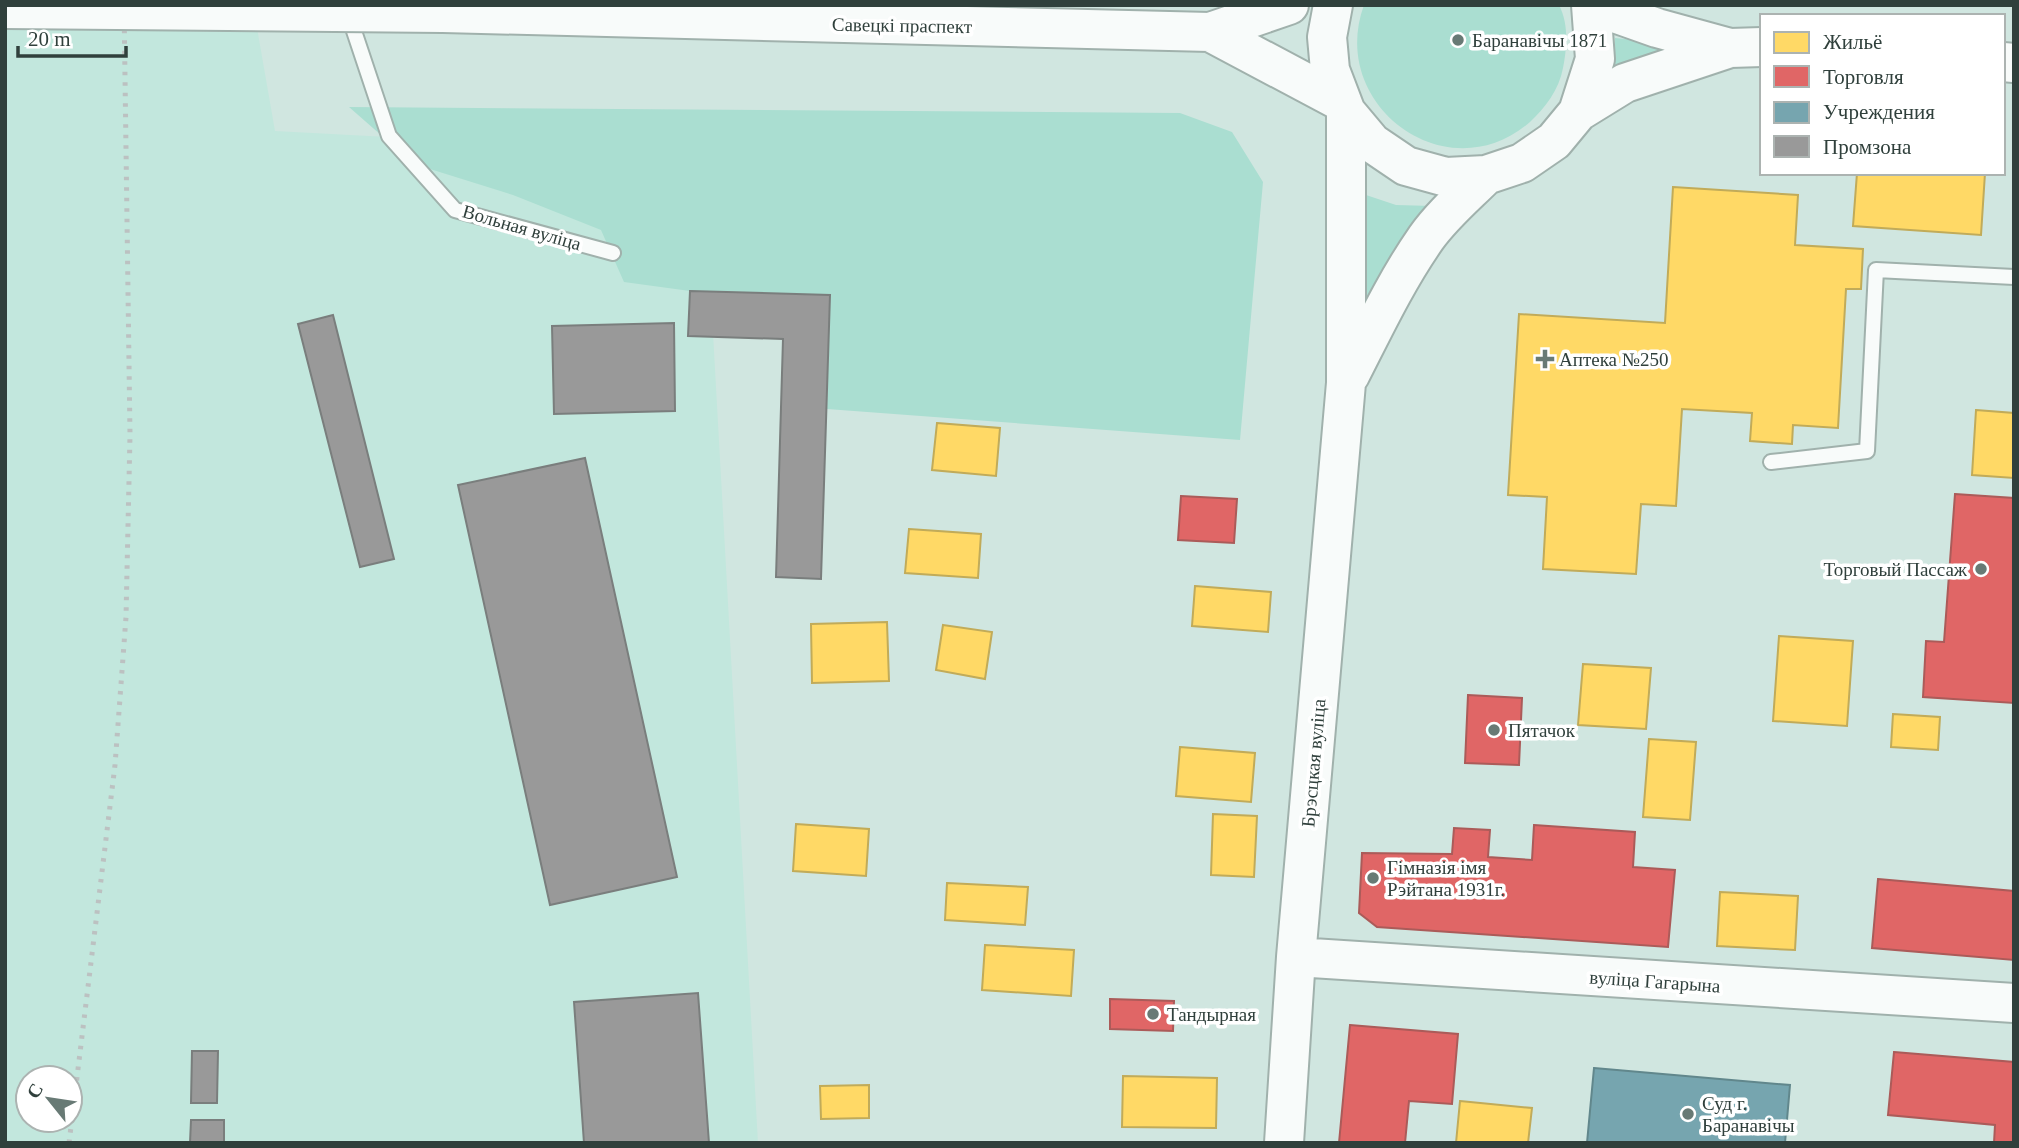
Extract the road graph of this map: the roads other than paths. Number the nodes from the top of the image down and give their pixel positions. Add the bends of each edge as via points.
1 (345, 5) edge
2 (1289, 5) edge
3 (1333, 5) edge
4 (1592, 5) edge
5 (5, 9) edge
6 (1210, 32) junction
7 (1746, 48) edge
8 (1343, 106) junction
9 (1578, 112) junction
10 (1486, 176) junction
11 (613, 253) dead end
12 (2014, 277) edge
13 (1346, 383) junction
14 (1771, 462) dead end
15 (1296, 957) junction
16 (2014, 1003) edge
17 (1284, 1143) edge

1 - 11 lane, Вольная вуліца via 389,136 455,210
2 - 6 main road, Савецкі праспект
3 - 8 main road via 1327,37 1330,70
4 - 7 main road via 1657,28
4 - 9 main road via 1595,60
5 - 6 main road, Савецкі праспект, bridge via 443,13
6 - 8 main road, Савецкі праспект
7 - 9 main road via 1625,83
8 - 10 main road via 1372,143 1406,166 1446,177
8 - 13 main road, Брэсцкая вуліца
9 - 10 main road via 1543,149 1522,163
10 - 13 main road, Брэсцкая вуліца via 1427,237 1389,297
12 - 14 lane via 1876,270 1867,451
13 - 15 main road, Брэсцкая вуліца
15 - 16 main road, вуліца Гагарына
15 - 17 main road, Брэсцкая вуліца

